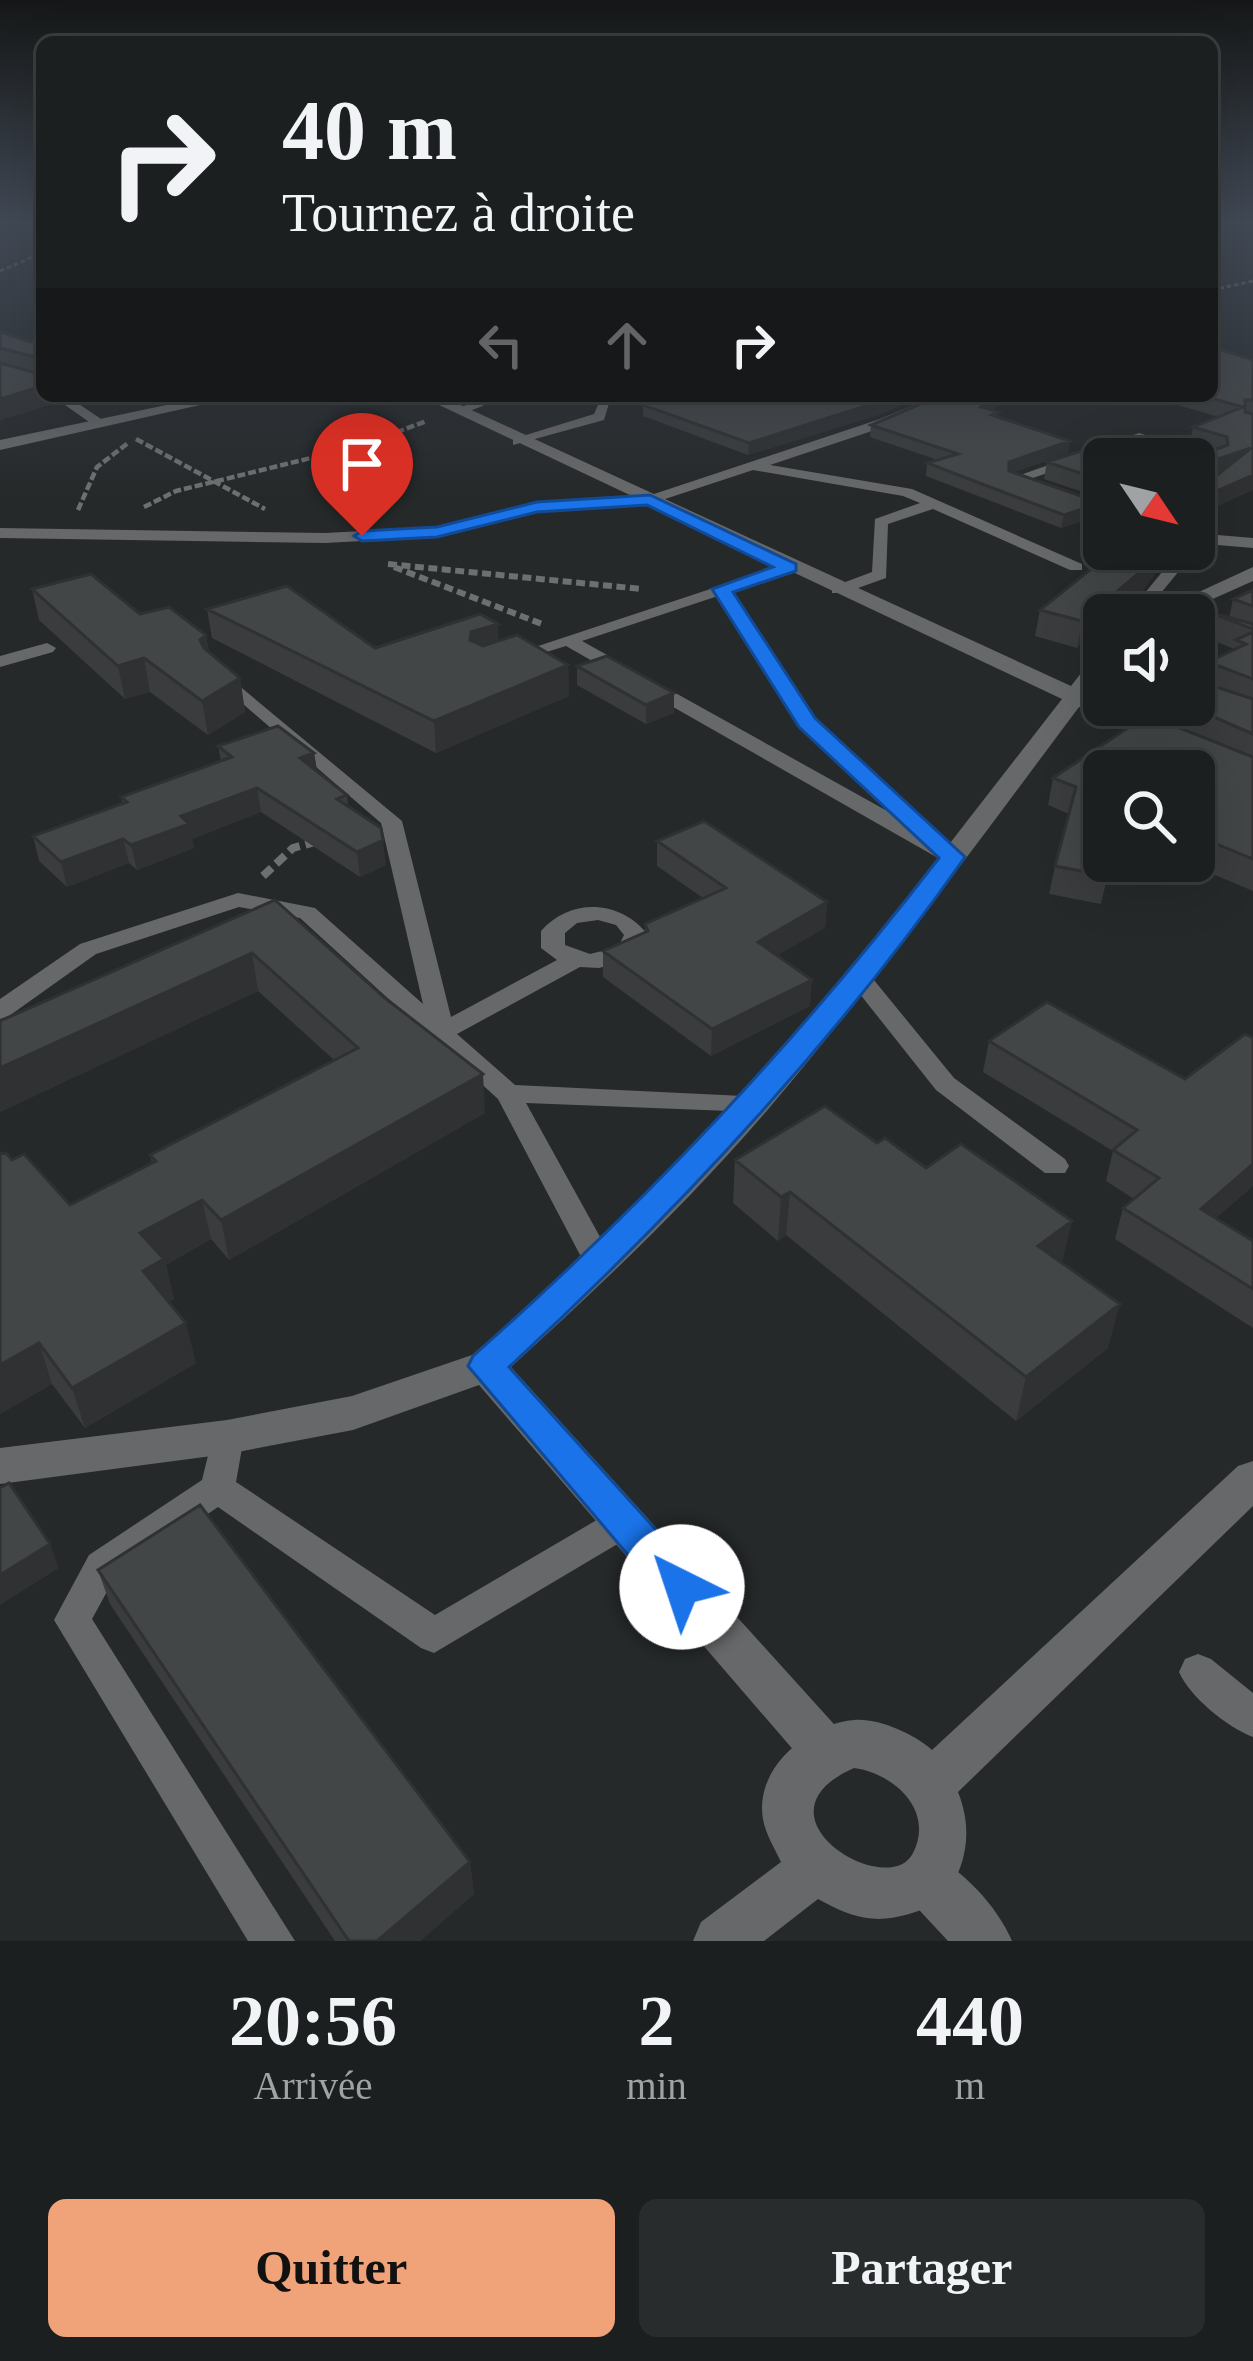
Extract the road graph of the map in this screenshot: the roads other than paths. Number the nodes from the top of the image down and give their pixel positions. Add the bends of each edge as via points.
1 (67, 402) edge
2 (203, 402) edge
3 (442, 402) edge
4 (483, 402) edge
5 (602, 402) edge
6 (933, 402) edge
7 (460, 410) junction
8 (100, 423) junction
9 (518, 442) junction
10 (0, 445) edge
11 (1083, 456) edge
12 (751, 465) junction
13 (1060, 494) edge
14 (650, 500) junction
15 (933, 504) junction
16 (0, 533) edge
17 (1215, 540) edge
18 (1253, 543) edge
19 (1076, 567) dead end
20 (789, 568) junction
21 (1172, 570) edge
22 (1253, 573) edge
23 (722, 589) junction
24 (838, 590) junction
25 (1152, 594) edge
26 (1209, 594) edge
27 (568, 640) junction
28 (47, 648) dead end
29 (505, 660) edge
30 (0, 662) edge
31 (218, 674) edge
32 (1083, 694) edge
33 (1083, 704) edge
34 (1145, 726) edge
35 (1191, 750) edge
36 (953, 857) junction
37 (573, 961) dead end
38 (860, 979) junction
39 (0, 1011) edge
40 (442, 1032) junction
41 (508, 1094) junction
42 (755, 1102) junction
43 (1054, 1166) dead end
44 (600, 1264) junction
45 (486, 1366) junction
46 (227, 1437) junction
47 (0, 1466) edge
48 (1253, 1479) edge
49 (218, 1488) junction
50 (624, 1522) junction
51 (1198, 1672) dead end
52 (1253, 1718) edge
53 (825, 1750) junction
54 (929, 1786) junction
55 (810, 1872) junction
56 (926, 1880) junction
57 (273, 1941) edge
58 (720, 1941) edge
59 (985, 1941) edge

1 - 8 lane
2 - 8 street
3 - 7 street
4 - 7 lane
5 - 9 lane via 599,417
6 - 12 lane
7 - 9 street
8 - 10 street
9 - 14 street
11 - 13 lane via 1016,479
12 - 14 lane
12 - 15 lane via 907,492
14 - 16 lane via 537,507 437,532 370,536
14 - 20 street
15 - 19 lane
15 - 24 lane via 880,522 880,575
17 - 18 lane
20 - 23 lane
20 - 24 street
21 - 25 lane
22 - 26 street
23 - 27 lane
23 - 36 lane via 807,723
24 - 32 street
27 - 29 lane
27 - 36 lane
28 - 30 lane
31 - 40 lane via 392,821
33 - 36 street
34 - 35 street
36 - 38 street
37 - 40 lane
38 - 42 street
38 - 43 lane via 945,1084
39 - 40 lane via 88,949 238,900 307,913
40 - 41 lane
41 - 42 lane
41 - 44 lane
42 - 44 street
44 - 45 street
45 - 46 street via 353,1413
45 - 50 street
46 - 47 street
46 - 49 lane
48 - 54 street
49 - 50 lane via 434,1636
49 - 57 lane via 102,1566 72,1620
50 - 53 street
51 - 52 lane
53 - 54 street via 882,1748 909,1762
53 - 55 street via 803,1767 787,1818
54 - 56 street via 944,1834
55 - 56 street via 831,1891 882,1903
55 - 58 street
56 - 59 street

